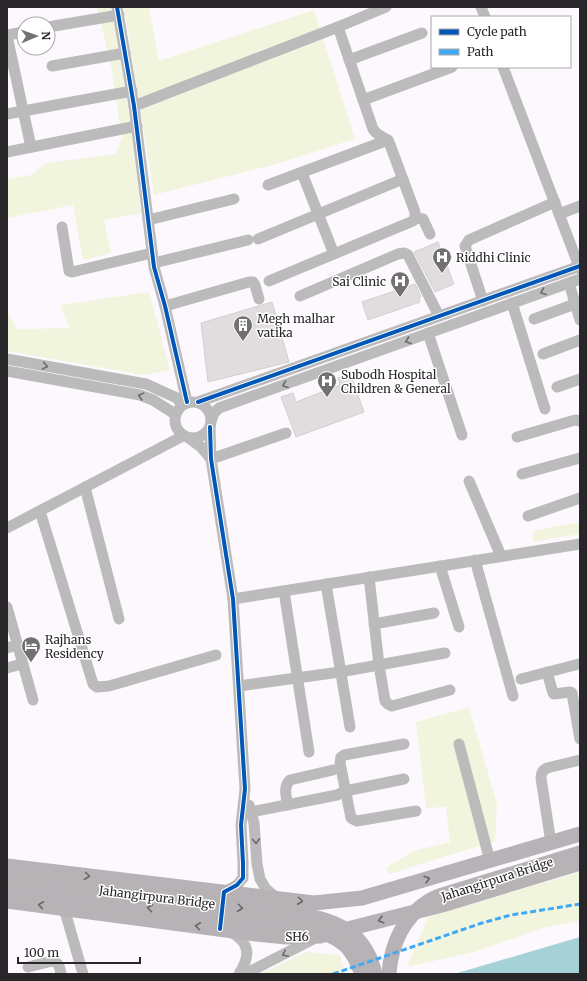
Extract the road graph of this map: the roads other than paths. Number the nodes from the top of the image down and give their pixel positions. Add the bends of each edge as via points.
1 (382, 8) edge
2 (118, 11) edge
3 (56, 25) edge
4 (338, 27) junction
5 (422, 33) dead end
6 (7, 35) edge
7 (125, 53) junction
8 (349, 60) junction
9 (52, 66) dead end
10 (449, 68) edge
11 (504, 68) edge
12 (11, 74) edge
13 (132, 91) junction
14 (363, 100) junction
15 (134, 106) junction
16 (23, 111) junction
17 (7, 114) edge
18 (137, 126) junction
19 (388, 140) junction
20 (31, 148) junction
21 (7, 152) edge
22 (302, 173) junction
23 (403, 179) junction
24 (268, 185) dead end
25 (234, 199) dead end
26 (555, 202) junction
27 (580, 206) edge
28 (318, 214) junction
29 (559, 214) junction
30 (415, 218) junction
31 (148, 220) junction
32 (62, 227) dead end
33 (430, 234) dead end
34 (334, 254) junction
35 (153, 258) junction
36 (580, 267) edge
37 (580, 279) edge
38 (269, 281) dead end
39 (569, 283) junction
40 (300, 296) dead end
41 (259, 299) dead end
42 (483, 301) junction
43 (512, 303) junction
44 (575, 304) junction
45 (165, 306) junction
46 (439, 316) junction
47 (534, 319) dead end
48 (580, 320) edge
49 (428, 333) junction
50 (580, 340) edge
51 (543, 354) dead end
52 (7, 359) edge
53 (7, 372) edge
54 (580, 379) edge
55 (557, 386) dead end
56 (183, 409) junction
57 (545, 409) dead end
58 (580, 421) edge
59 (210, 424) junction
60 (286, 433) dead end
61 (462, 435) dead end
62 (186, 437) junction
63 (517, 437) dead end
64 (161, 447) junction
65 (580, 458) edge
66 (211, 459) junction
67 (522, 474) dead end
68 (469, 481) dead end
69 (85, 487) junction
70 (580, 498) edge
71 (40, 511) junction
72 (528, 516) dead end
73 (7, 528) edge
74 (580, 544) edge
75 (501, 556) junction
76 (475, 560) junction
77 (440, 566) junction
78 (369, 578) junction
79 (326, 584) junction
80 (284, 591) junction
81 (233, 599) junction
82 (7, 607) edge
83 (434, 613) dead end
84 (119, 619) dead end
85 (374, 624) junction
86 (459, 627) dead end
87 (12, 647) edge
88 (445, 653) dead end
89 (216, 655) dead end
90 (22, 664) junction
91 (579, 664) edge
92 (379, 665) junction
93 (7, 668) edge
94 (340, 672) junction
95 (547, 672) junction
96 (298, 678) junction
97 (521, 679) dead end
98 (239, 686) junction
99 (450, 690) dead end
100 (513, 696) dead end
101 (33, 700) dead end
102 (350, 727) dead end
103 (580, 739) edge
104 (404, 744) dead end
105 (459, 744) dead end
106 (309, 752) dead end
107 (580, 760) edge
108 (333, 770) dead end
109 (404, 779) dead end
110 (245, 790) junction
111 (345, 791) junction
112 (288, 805) junction
113 (416, 811) dead end
114 (251, 812) junction
115 (580, 834) edge
116 (551, 842) junction
117 (580, 853) edge
118 (490, 860) junction
119 (580, 863) edge
120 (7, 866) edge
121 (7, 879) edge
122 (7, 890) edge
123 (224, 892) junction
124 (278, 899) junction
125 (7, 900) edge
126 (64, 908) junction
127 (225, 930) junction
128 (272, 936) junction
129 (320, 936) junction
130 (28, 967) dead end
131 (62, 974) edge
132 (83, 974) edge
133 (239, 974) edge
134 (245, 974) edge
135 (362, 974) edge
136 (375, 974) edge
137 (389, 974) edge

1 - 4 street
2 - 3 street
2 - 7 street
4 - 8 street
4 - 15 street
5 - 8 street
6 - 12 street
7 - 9 street
7 - 13 street
8 - 14 street
10 - 14 street
11 - 26 street
12 - 16 street
13 - 15 street
13 - 16 street
14 - 19 street via 377,135
15 - 18 street
16 - 17 street
16 - 20 street
18 - 20 street
18 - 31 street
19 - 22 street
19 - 23 street
20 - 21 street
22 - 24 street
22 - 28 street
23 - 28 street
23 - 30 street
25 - 31 street
26 - 29 street
26 - 42 street via 469,240 465,246
27 - 29 street
28 - 34 street
28 - 35 street via 253,240
29 - 36 street
30 - 33 street via 423,219
30 - 34 street
31 - 35 street
32 - 35 street via 69,271
34 - 38 street
35 - 45 street
36 - 42 street
37 - 39 street
39 -> 43 street
39 - 44 street
40 - 46 street via 404,253 408,255
41 - 45 street via 255,285 249,282
42 - 46 street
43 - 49 street
43 - 57 street
44 - 47 street
44 - 48 street
45 - 56 street
46 - 56 street
49 -> 59 street via 219,408
49 - 61 street
50 - 51 street
52 -> 56 street via 146,384 177,398
56 -> 53 street via 140,396
54 - 55 street
56 - 59 street via 207,409
56 - 62 street via 175,426
56 - 64 street
58 - 63 street via 575,420
59 - 62 street via 201,436
59 - 66 street
60 - 66 street
62 - 64 street
62 - 66 street via 201,447
64 - 69 street
65 - 67 street
66 - 81 street
68 - 75 street
69 - 71 street
69 - 84 street
70 - 72 street
71 - 73 street
71 - 89 street via 93,684 97,687 109,686
74 - 75 street
75 - 76 street
76 - 77 street
76 - 100 street
77 - 78 street
77 - 86 street
78 - 79 street
78 - 85 street
79 - 80 street
79 - 94 street
80 - 81 street
80 - 96 street
81 - 98 street
82 - 87 street
83 - 85 street
85 - 92 street
87 - 90 street
88 - 92 street
90 - 93 street
90 - 101 street
91 - 95 street
92 - 94 street
92 - 99 street via 385,701 392,706
94 - 96 street
94 - 102 street
95 - 97 street
95 - 103 street via 554,694 572,693
96 - 98 street
96 - 106 street
98 - 110 street
104 - 111 street via 341,757
105 - 118 street
107 - 116 street via 547,768 541,774
108 - 112 street via 290,780 285,787
109 - 111 street
110 - 114 street
110 - 123 street via 241,825 242,878 237,885
111 - 112 street
111 - 113 street via 351,818 357,821
112 - 114 street
114 -> 124 street via 260,880
115 - 116 main road
116 - 118 main road
117 - 137 main road, Jahangirpura Bridge, bridge via 429,900 414,912 403,926 395,942
124 -> 118 main road via 314,903 362,898
119 -> 129 main road, SH6 via 442,905
120 -> 123 main road
121 -> 136 main road, Jahangirpura Bridge, bridge via 323,919 351,933 369,955
135 -> 122 main road, Jahangirpura Bridge, bridge via 348,948 339,939 320,931
123 - 124 main road
123 - 127 street
124 - 128 street
126 -> 125 main road, SH6
127 -> 126 main road, SH6
126 - 132 street
127 - 128 main road, SH6
127 - 133 street via 241,938 245,943 247,958
128 - 129 main road, SH6
129 -> 134 street
130 - 131 street via 52,960 59,964

